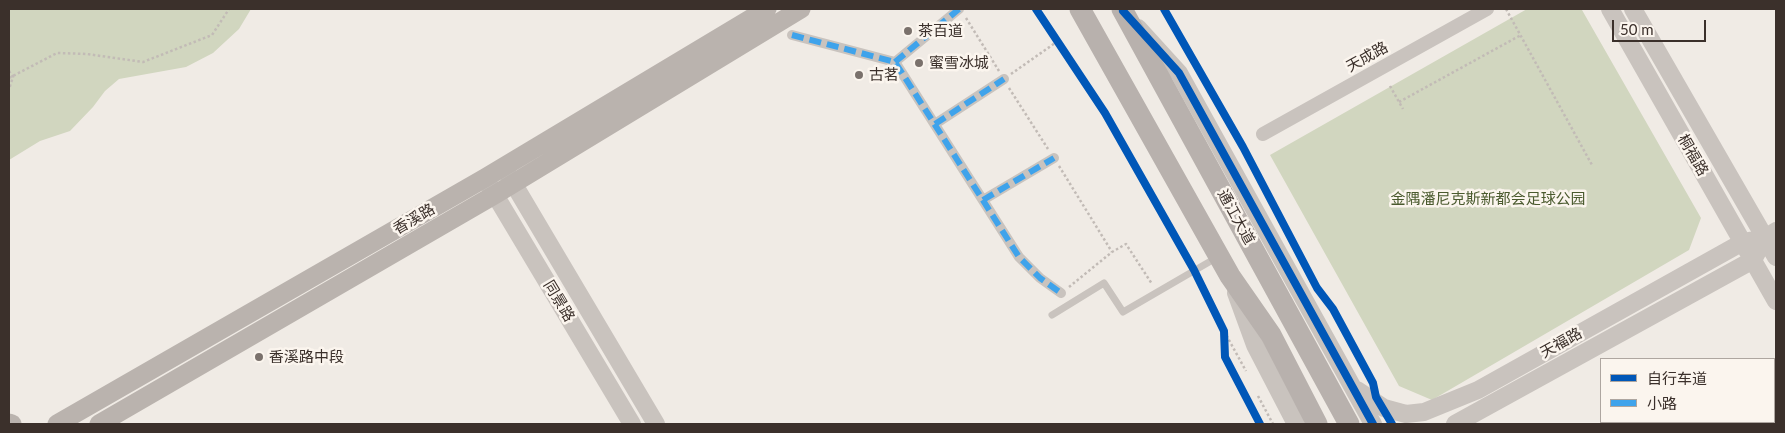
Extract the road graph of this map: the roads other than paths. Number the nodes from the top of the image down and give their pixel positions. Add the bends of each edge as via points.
1 (767, 9) edge
2 (801, 9) edge
3 (1080, 9) edge
4 (1487, 9) edge
5 (1610, 9) edge
6 (1633, 9) edge
7 (1123, 10) edge
8 (962, 13) edge
9 (792, 35) dead end
10 (896, 62) junction
11 (1004, 79) road end
12 (935, 124) junction
13 (1263, 134) dead end
14 (1054, 158) road end
15 (504, 166) junction
16 (485, 178) junction
17 (514, 183) junction
18 (496, 194) junction
19 (983, 200) junction
20 (1770, 234) edge
21 (1743, 242) junction
22 (1218, 256) junction
23 (1776, 258) edge
24 (1753, 260) junction
25 (1230, 276) junction
26 (1061, 293) road end
27 (1776, 301) edge
28 (1052, 315) dead end
29 (161, 364) junction
30 (1354, 389) junction
31 (9, 423) edge
32 (12, 424) edge
33 (43, 424) edge
34 (56, 424) edge
35 (99, 424) edge
36 (632, 424) edge
37 (656, 424) edge
38 (1296, 424) edge
39 (1317, 424) edge
40 (1350, 424) edge
41 (1373, 424) edge
42 (1455, 424) edge

1 - 15 main road, 香溪路
2 - 17 main road, 香溪路
3 - 22 main road
4 - 13 street, 天成路
5 - 21 street, 桐福路
6 - 20 street, 桐福路
7 - 30 street, 通江大道 via 1179,74
7 - 40 main road, 通江大道
8 - 10 street
9 - 10 street
10 - 12 street
11 - 12 street
12 - 19 street
14 - 19 street
15 - 16 main road, 香溪路
15 - 17 street
16 - 18 street, 同景路
16 - 29 main road, 香溪路
17 - 18 main road, 香溪路
17 - 37 street
18 - 35 main road, 香溪路
18 - 36 street, 同景路
19 - 26 street via 1019,257
20 - 21 street, 天福路
20 - 23 street, 桐福路
20 - 24 street
21 - 24 street, 桐福路
21 - 30 street, 天福路 via 1478,390 1424,412 1406,414 1384,408
22 - 25 main road
22 - 28 lane via 1123,312 1104,283
24 - 27 street, 桐福路
24 - 42 street, 天福路
25 - 38 street via 1255,345
25 - 39 main road via 1271,335
29 - 33 main road via 101,389
29 - 34 main road, 香溪路
30 - 41 street, 通江大道
31 - 32 main road

